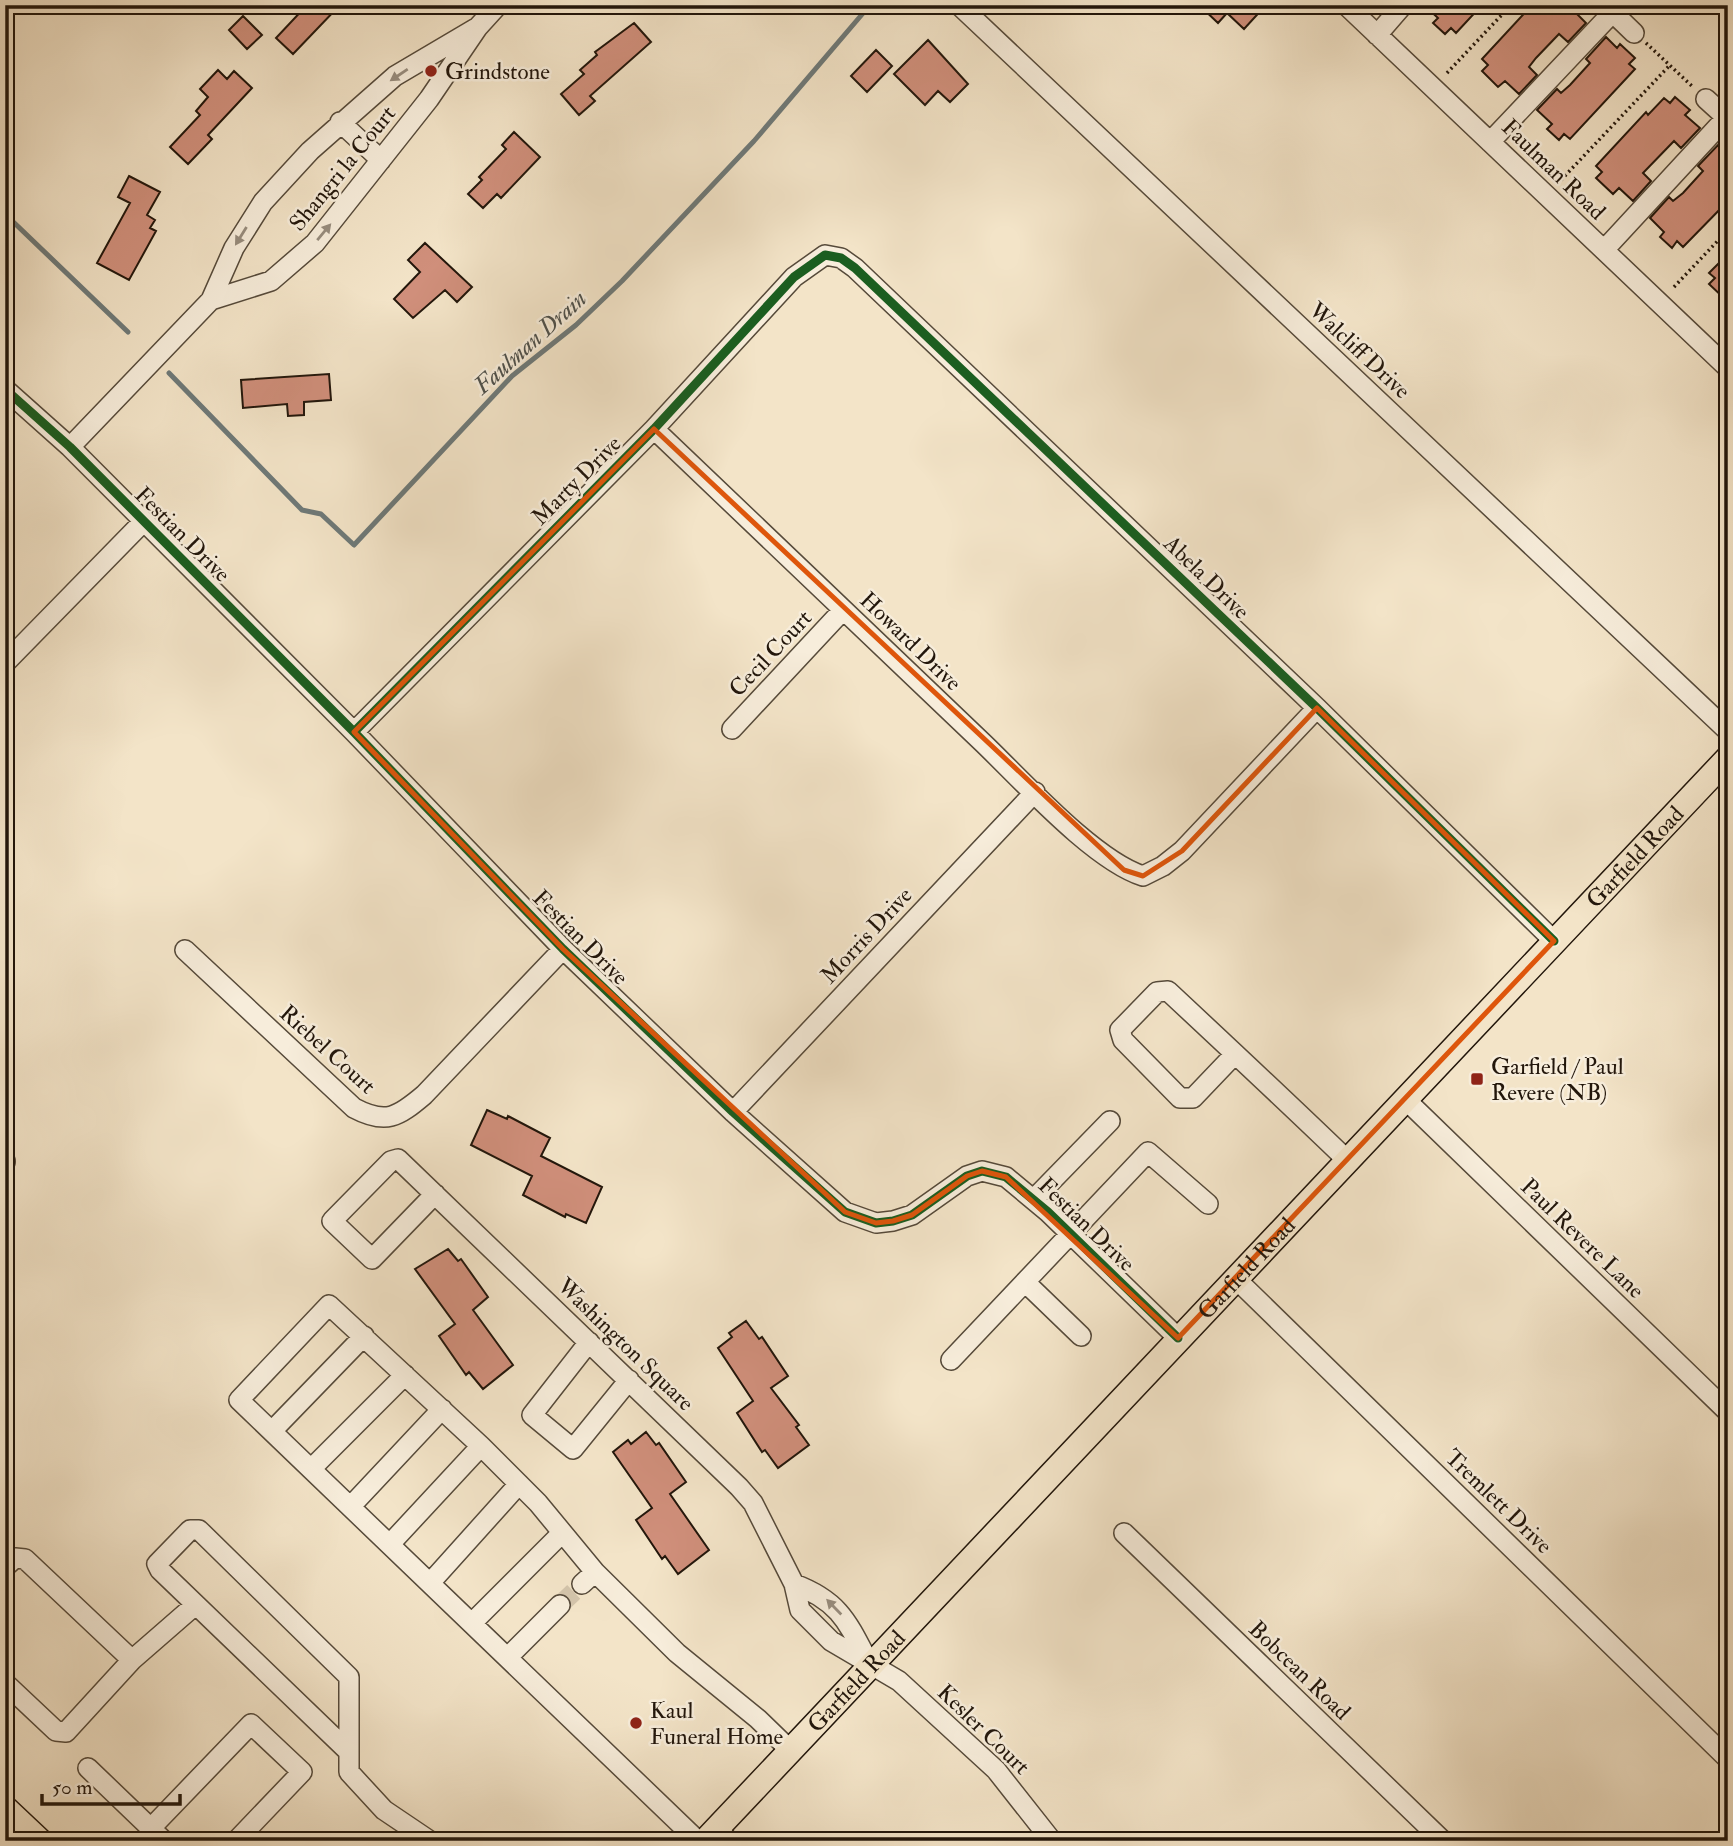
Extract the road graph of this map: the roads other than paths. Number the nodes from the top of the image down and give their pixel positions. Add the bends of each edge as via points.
1 (498, 5) edge
2 (959, 5) edge
3 (1346, 5) edge
4 (1403, 5) edge
5 (1609, 9) edge
6 (478, 26) junction
7 (1634, 33) road end
8 (1377, 35) junction
9 (1706, 99) road end
10 (1727, 119) edge
11 (340, 122) junction
12 (1490, 142) junction
13 (380, 160) junction
14 (1604, 250) junction
15 (825, 255) joint
16 (228, 265) junction
17 (252, 288) junction
18 (211, 300) junction
19 (1724, 357) edge
20 (5, 389) edge
21 (654, 429) junction
22 (70, 446) junction
23 (143, 522) junction
24 (843, 610) junction
25 (5, 663) edge
26 (1317, 708) junction
27 (732, 729) dead end
28 (1728, 731) edge
29 (354, 732) junction
30 (1728, 758) edge
31 (1035, 792) junction
32 (1554, 941) junction
33 (563, 949) junction
34 (185, 950) dead end
35 (1235, 1054) junction
36 (1405, 1099) junction
37 (733, 1112) junction
38 (1110, 1121) dead end
39 (1347, 1160) junction
40 (435, 1194) junction
41 (1034, 1199) junction
42 (1208, 1204) dead end
43 (1070, 1234) junction
44 (1235, 1278) junction
45 (1025, 1282) junction
46 (364, 1336) junction
47 (1081, 1336) dead end
48 (1178, 1338) junction
49 (589, 1342) junction
50 (951, 1360) dead end
51 (405, 1375) junction
52 (629, 1380) junction
53 (1725, 1403) edge
54 (442, 1409) junction
55 (272, 1431) junction
56 (481, 1446) junction
57 (311, 1469) junction
58 (519, 1484) junction
59 (351, 1506) junction
60 (562, 1533) junction
61 (1124, 1533) dead end
62 (390, 1544) junction
63 (5, 1567) edge
64 (430, 1583) junction
65 (559, 1605) tunnel mouth
66 (194, 1606) junction
67 (472, 1623) junction
68 (508, 1657) junction
69 (132, 1660) junction
70 (870, 1665) junction
71 (7, 1689) edge
72 (790, 1750) junction
73 (348, 1751) junction
74 (1728, 1759) edge
75 (88, 1768) dead end
76 (5, 1808) edge
77 (157, 1834) edge
78 (712, 1838) edge
79 (40, 1841) edge
80 (236, 1841) edge
81 (429, 1841) edge
82 (1052, 1841) edge
83 (1443, 1841) edge

1 - 6 street, Shangri la Court
2 - 28 street, Walcliff Drive
3 - 8 street, Faulman Road
4 - 8 street
5 - 7 street
5 - 12 street
6 -> 11 street, Shangri la Court via 395,76
6 - 13 street, Shangri la Court via 429,99
8 - 12 street, Faulman Road
9 - 10 street
10 - 14 street
11 - 13 street
11 -> 16 street, Shangri la Court via 262,202
12 - 14 street, Faulman Road
17 -> 13 street, Shangri la Court via 271,281 315,243
14 - 19 street, Faulman Road
15 - 21 street, Marty Drive via 794,277
15 - 26 street, Abela Drive via 841,258 855,268
16 - 17 street
16 - 18 street, Shangri la Court
17 - 18 street, Shangri la Court
18 - 22 street, Shangri la Court
20 - 22 street, Festian Drive
21 - 24 street, Howard Drive
21 - 29 street, Marty Drive
22 - 23 street, Festian Drive
23 - 25 street
23 - 29 street, Festian Drive
24 - 27 street, Cecil Court
24 - 31 street, Howard Drive
26 - 31 street, Howard Drive via 1182,851 1143,876 1107,859
26 - 32 street, Abela Drive
29 - 33 street, Festian Drive
30 - 32 main road, Garfield Road
31 - 37 street, Morris Drive
32 - 36 main road, Garfield Road
33 - 34 street, Riebel Court via 424,1095 386,1119 354,1108
33 - 37 street, Festian Drive
35 - 35 street via 1194,1098 1180,1098 1123,1040 1120,1030 1157,992 1168,991
35 - 39 street
36 - 39 main road, Garfield Road
36 - 53 street, Paul Revere Lane
37 - 41 street, Festian Drive via 845,1212 861,1220 876,1223 912,1215 967,1176 982,1171 1006,1177
38 - 41 street
39 - 44 main road, Garfield Road
40 - 40 street, Washington Square via 398,1158 332,1221 373,1259
40 - 49 street, Washington Square
41 - 43 street, Festian Drive
42 - 43 street via 1148,1152
43 - 45 street
43 - 48 street, Festian Drive
44 - 48 main road, Garfield Road
44 - 74 street, Tremlett Drive
45 - 47 street
45 - 50 street
46 - 51 street
46 - 55 street
46 - 55 street via 329,1306 239,1400
48 - 70 main road, Garfield Road
49 - 52 street, Washington Square
49 - 52 street via 532,1415 573,1449
51 - 54 street
51 - 57 street
52 - 70 street, Washington Square via 753,1503 794,1584 821,1594 848,1623
54 - 56 street
54 - 59 street
55 - 57 street
56 - 58 street
56 - 62 street
57 - 59 street
58 - 60 street
58 - 64 street
59 - 62 street
60 - 67 street
60 - 72 street via 588,1578
61 - 83 street, Bobcean Road
62 - 64 street
63 - 69 street via 15,1558 25,1559
64 - 67 street
65 - 68 street
66 - 69 street
66 - 73 street
66 - 73 street via 157,1563 190,1530 199,1530 349,1677
67 - 68 street
68 - 78 street
69 - 71 street via 66,1732 57,1731
70 - 72 main road, Garfield Road
70 - 82 street, Kesler Court via 899,1681 996,1770
72 - 78 main road, Garfield Road
73 - 81 street via 349,1772 358,1782 384,1810
75 - 77 street
76 - 79 main road
77 - 80 street via 251,1724 302,1772

